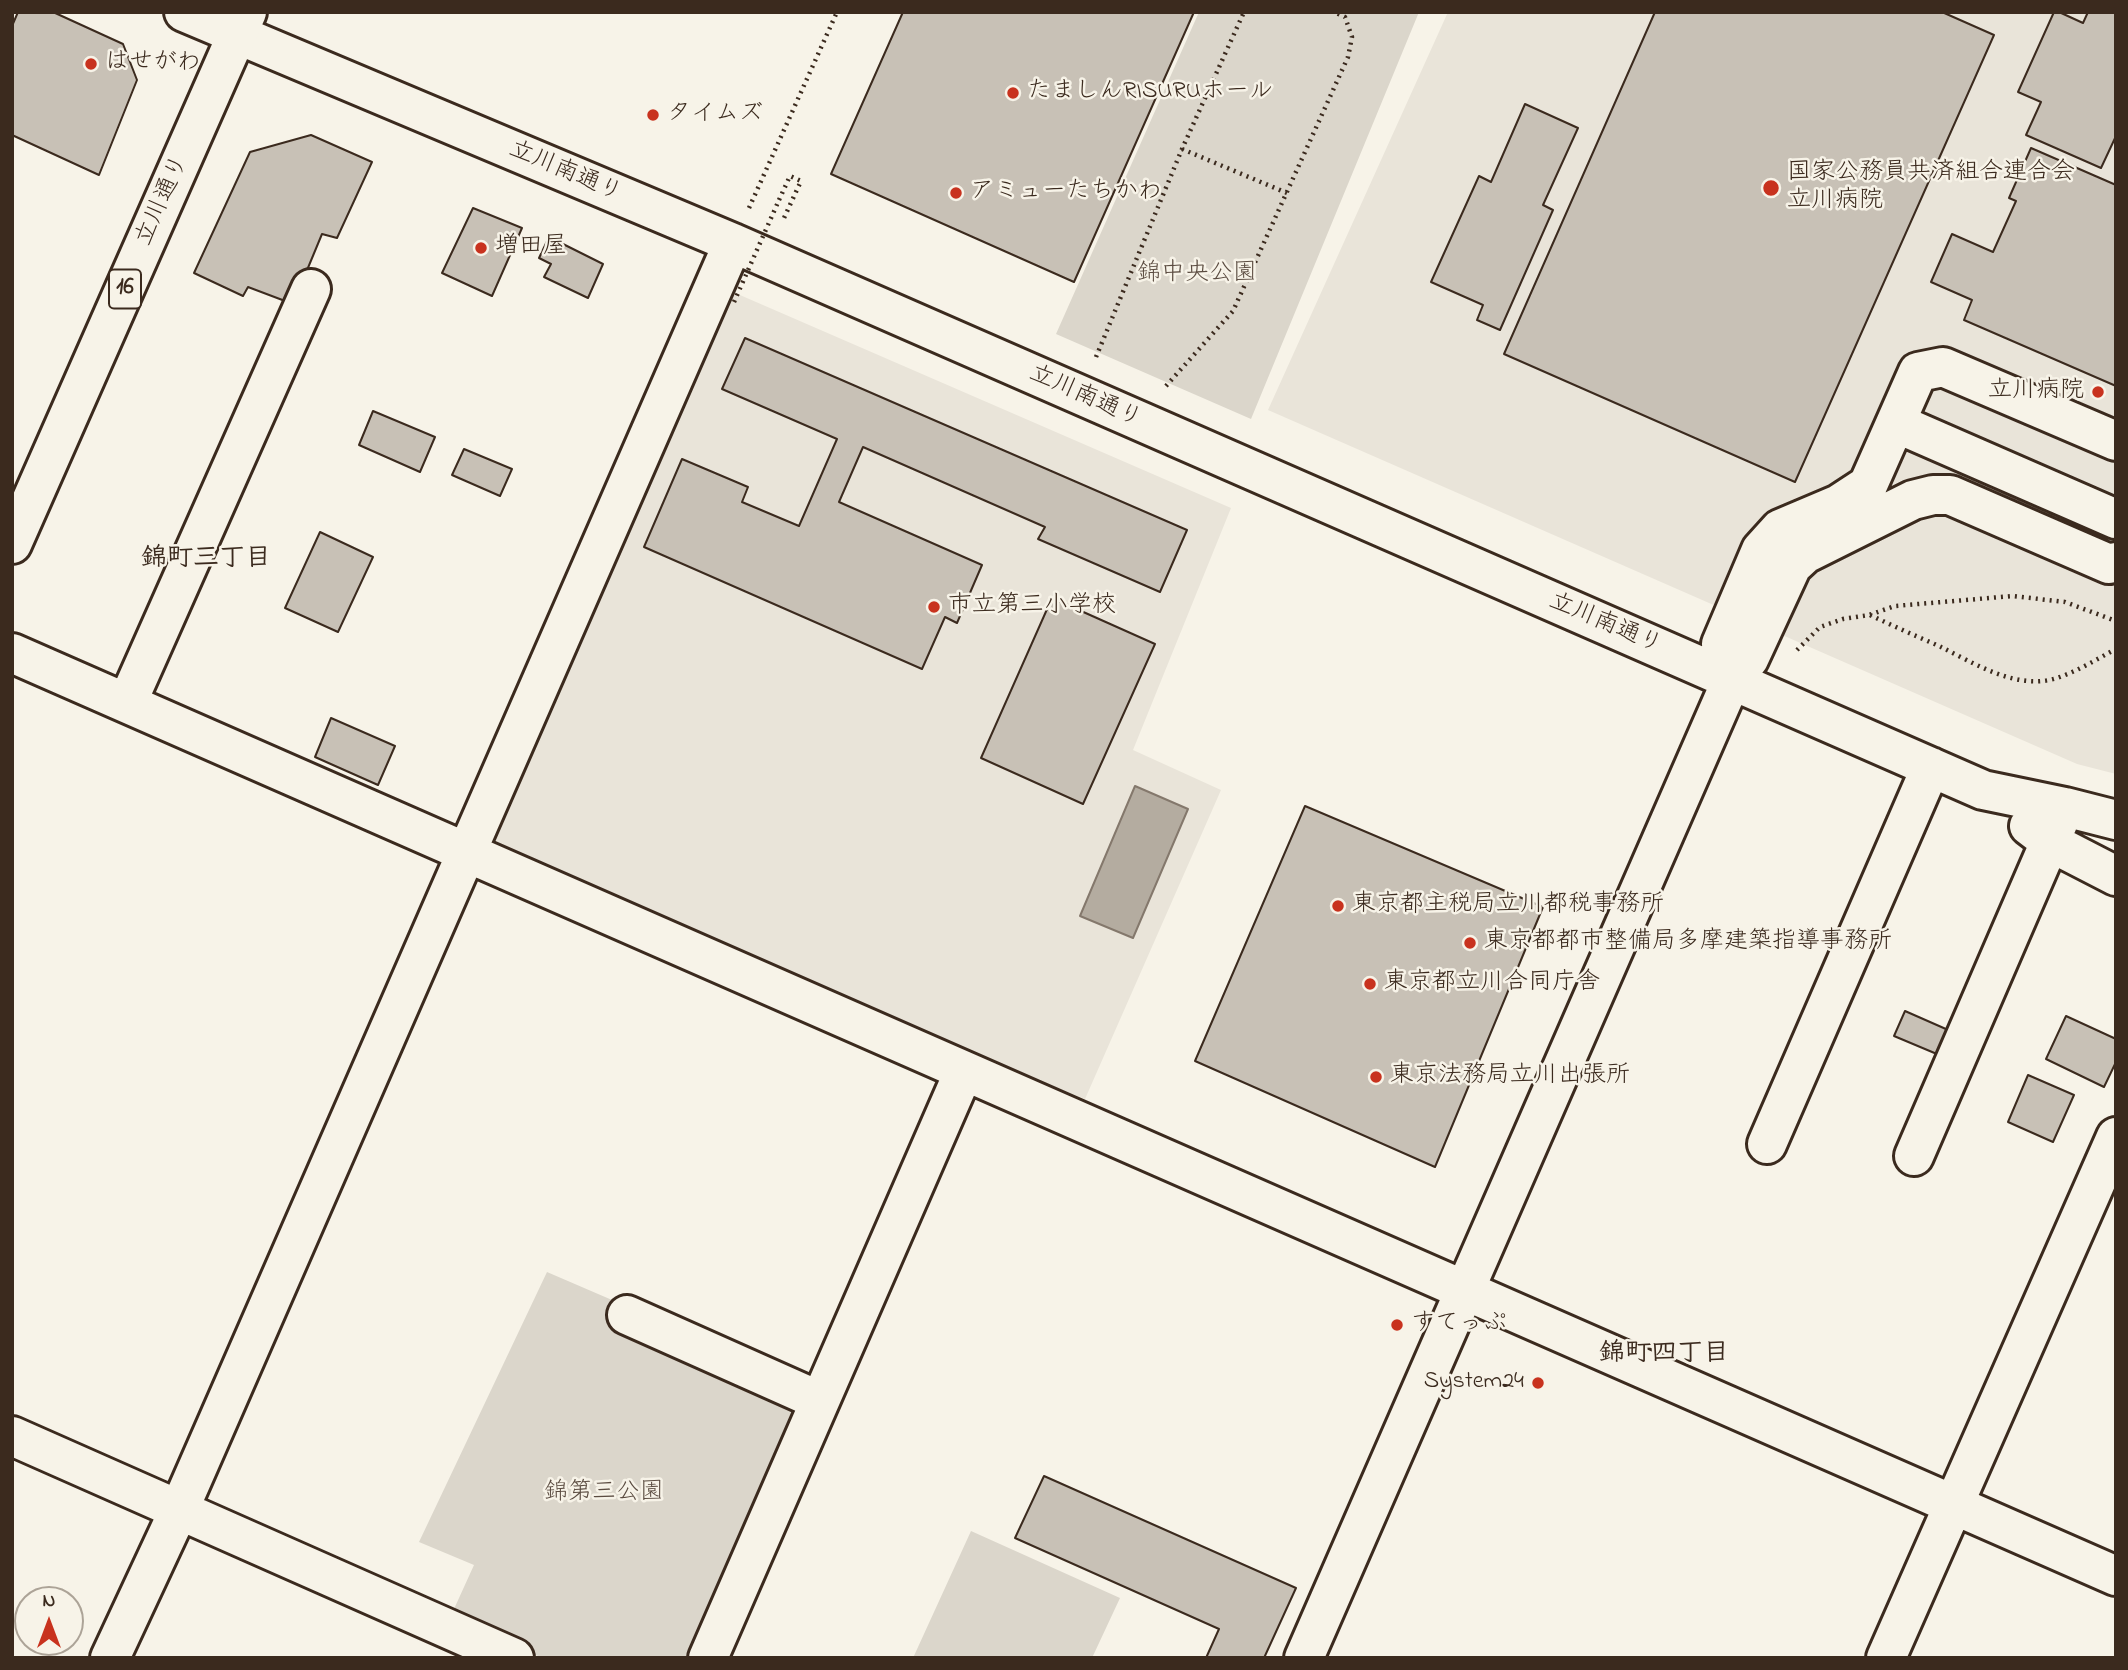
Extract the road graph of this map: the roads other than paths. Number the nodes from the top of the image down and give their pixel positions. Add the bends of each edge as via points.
1 (184, 12) edge
2 (242, 24) edge
3 (733, 243) junction
4 (311, 289) dead end
5 (1896, 423) junction
6 (2116, 441) edge
7 (2116, 519) edge
8 (12, 544) edge
9 (2116, 562) edge
10 (12, 653) edge
11 (1732, 679) junction
12 (127, 703) junction
13 (1931, 767) junction
14 (1983, 790) junction
15 (2065, 807) junction
16 (2116, 820) edge
17 (2050, 842) junction
18 (466, 852) junction
19 (2116, 876) edge
20 (964, 1071) junction
21 (2116, 1137) edge
22 (1767, 1144) dead end
23 (1914, 1156) dead end
24 (1464, 1290) junction
25 (627, 1315) dead end
26 (820, 1401) junction
27 (12, 1436) edge
28 (1954, 1505) junction
29 (179, 1510) junction
30 (2116, 1576) edge
31 (454, 1646) edge
32 (110, 1658) edge
33 (514, 1658) edge
34 (708, 1658) edge
35 (1304, 1658) edge
36 (1886, 1658) edge

1 - 2 street, 立川南通り
2 - 3 street, 立川南通り
2 - 8 street, 立川通り / 16
3 - 11 street, 立川南通り
3 - 18 street
4 - 12 street
5 - 6 street via 1918,372 1943,367
5 - 7 street
5 - 11 street via 1868,485 1839,504 1780,529 1761,551 1721,644
9 - 11 street via 2109,564 1950,495 1913,500 1805,554 1792,566 1749,659
10 - 12 street
11 - 13 street, 立川南通り
11 - 24 street
12 - 18 street
13 - 14 street, 立川南通り
13 - 22 street
14 - 15 street, 立川南通り
14 - 17 street, 立川南通り
15 - 16 street, 立川南通り
15 - 17 street
17 - 19 street, 立川南通り
17 - 23 street
18 - 20 street
18 - 29 street
20 - 24 street
20 - 26 street
21 - 28 street
24 - 28 street
24 - 35 street
25 - 26 street
26 - 34 street
27 - 29 street
28 - 30 street
28 - 36 street
29 - 31 street
29 - 32 street
31 - 33 street

